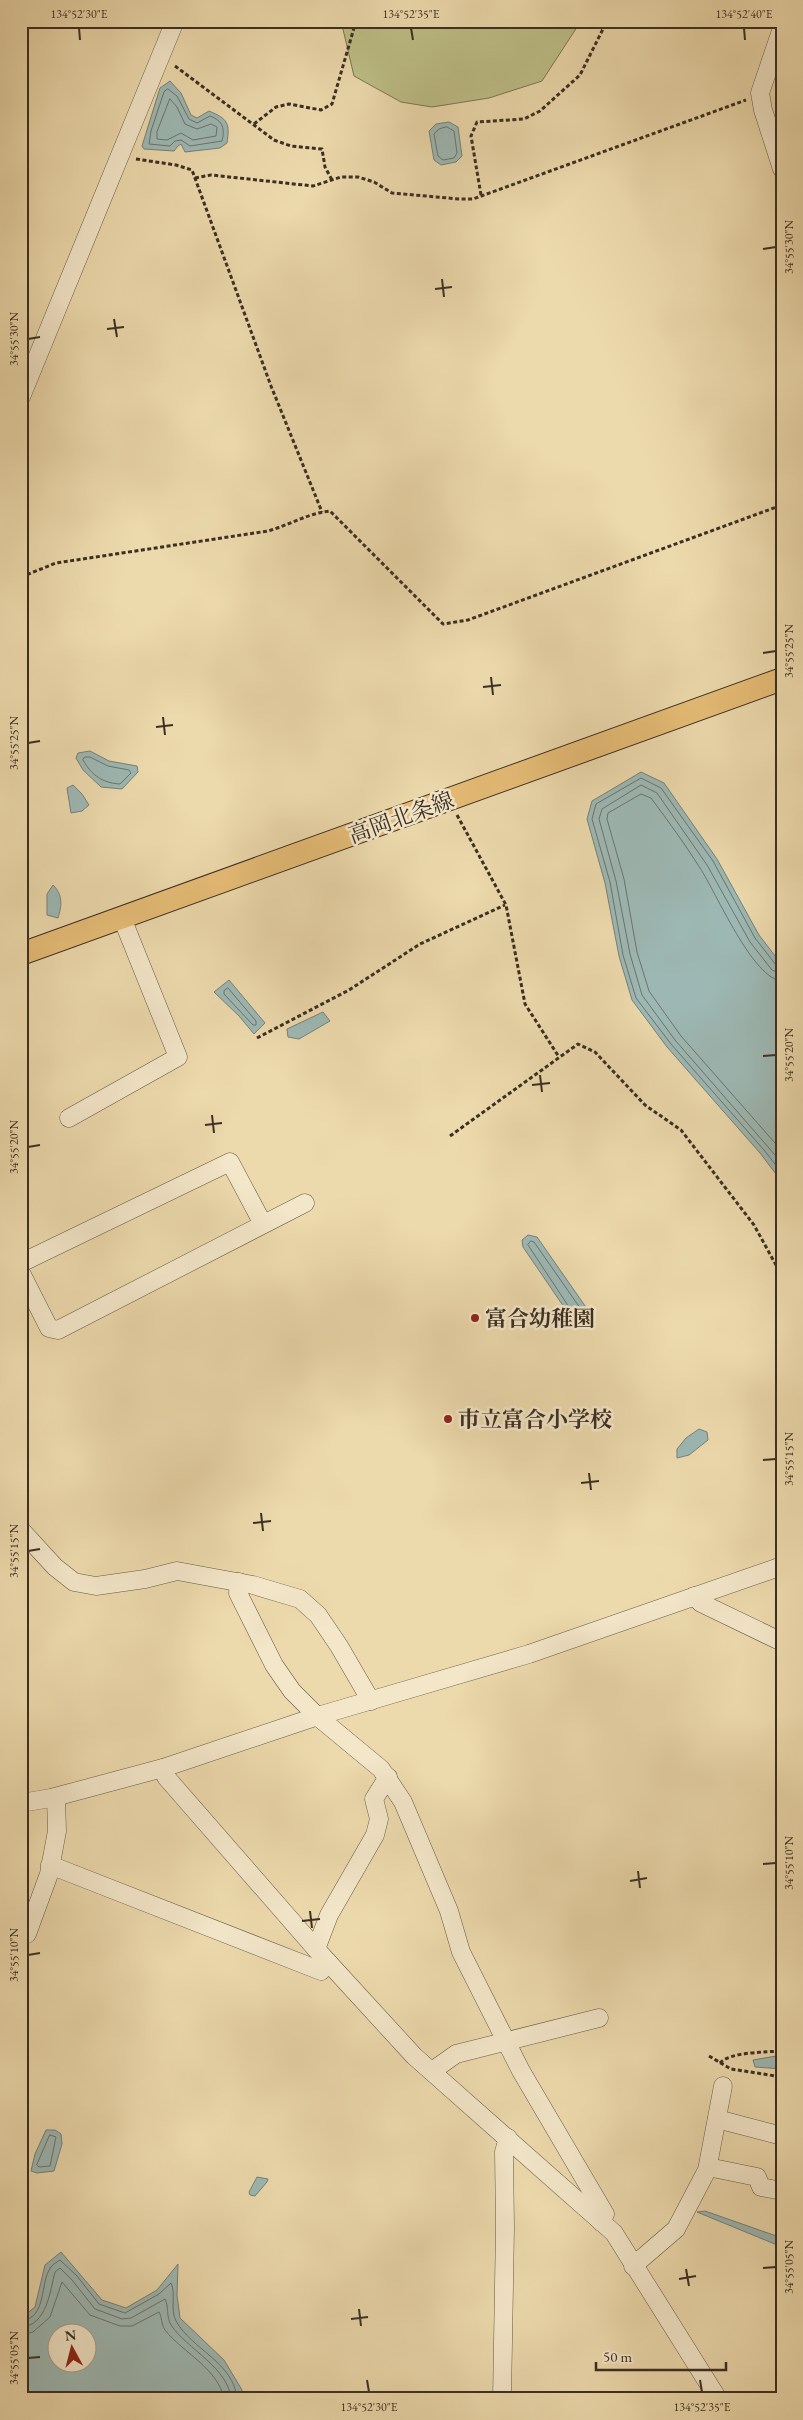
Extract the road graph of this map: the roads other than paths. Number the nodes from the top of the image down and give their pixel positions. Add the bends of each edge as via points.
1 (175, 21) edge
2 (782, 28) edge
3 (782, 169) edge
4 (21, 397) edge
5 (782, 679) edge
6 (122, 918) junction
7 (21, 954) edge
8 (69, 1118) dead end
9 (305, 1203) dead end
10 (263, 1224) junction
11 (21, 1263) edge
12 (21, 1272) edge
13 (21, 1530) edge
14 (782, 1566) edge
15 (239, 1582) junction
16 (694, 1596) junction
17 (782, 1642) edge
18 (371, 1701) junction
19 (317, 1716) junction
20 (163, 1768) junction
21 (388, 1777) junction
22 (56, 1797) junction
23 (21, 1803) edge
24 (50, 1865) junction
25 (27, 1934) dead end
26 (322, 1956) junction
27 (599, 2018) dead end
28 (506, 2041) junction
29 (432, 2071) junction
30 (723, 2086) dead end
31 (717, 2119) junction
32 (782, 2136) edge
33 (508, 2138) junction
34 (708, 2167) junction
35 (782, 2191) edge
36 (601, 2222) junction
37 (634, 2266) junction
38 (502, 2399) edge
39 (718, 2399) edge

1 - 4 street
2 - 3 street via 760,93
5 - 6 main road, 高岡北条線
6 - 7 main road, 高岡北条線
6 - 8 street via 178,1057
9 - 10 street
10 - 11 street via 230,1162
10 - 12 street via 58,1330 49,1328
13 - 15 street via 55,1567 74,1582 96,1586 177,1570
14 - 16 street
15 - 18 street via 300,1599 318,1616 339,1646
15 - 19 street via 238,1593 274,1665 292,1691
16 - 17 street via 701,1603
16 - 18 street via 529,1654
18 - 19 street
19 - 20 street
19 - 21 street
20 - 22 street
20 - 26 street via 166,1777
21 - 26 street via 374,1799 379,1819 375,1835 330,1915
21 - 28 street via 403,1802 449,1911 461,1952
22 - 23 street
22 - 24 street via 57,1831
24 - 25 street
24 - 26 street via 321,1971
26 - 29 street via 414,2056
27 - 28 street
28 - 29 street via 456,2054
28 - 36 street via 605,2214
29 - 33 street
30 - 31 street
31 - 32 street
31 - 34 street
33 - 36 street
33 - 38 street via 504,2152
34 - 35 street via 757,2177 761,2187
34 - 37 street via 676,2229
36 - 37 street via 614,2233
37 - 39 street

